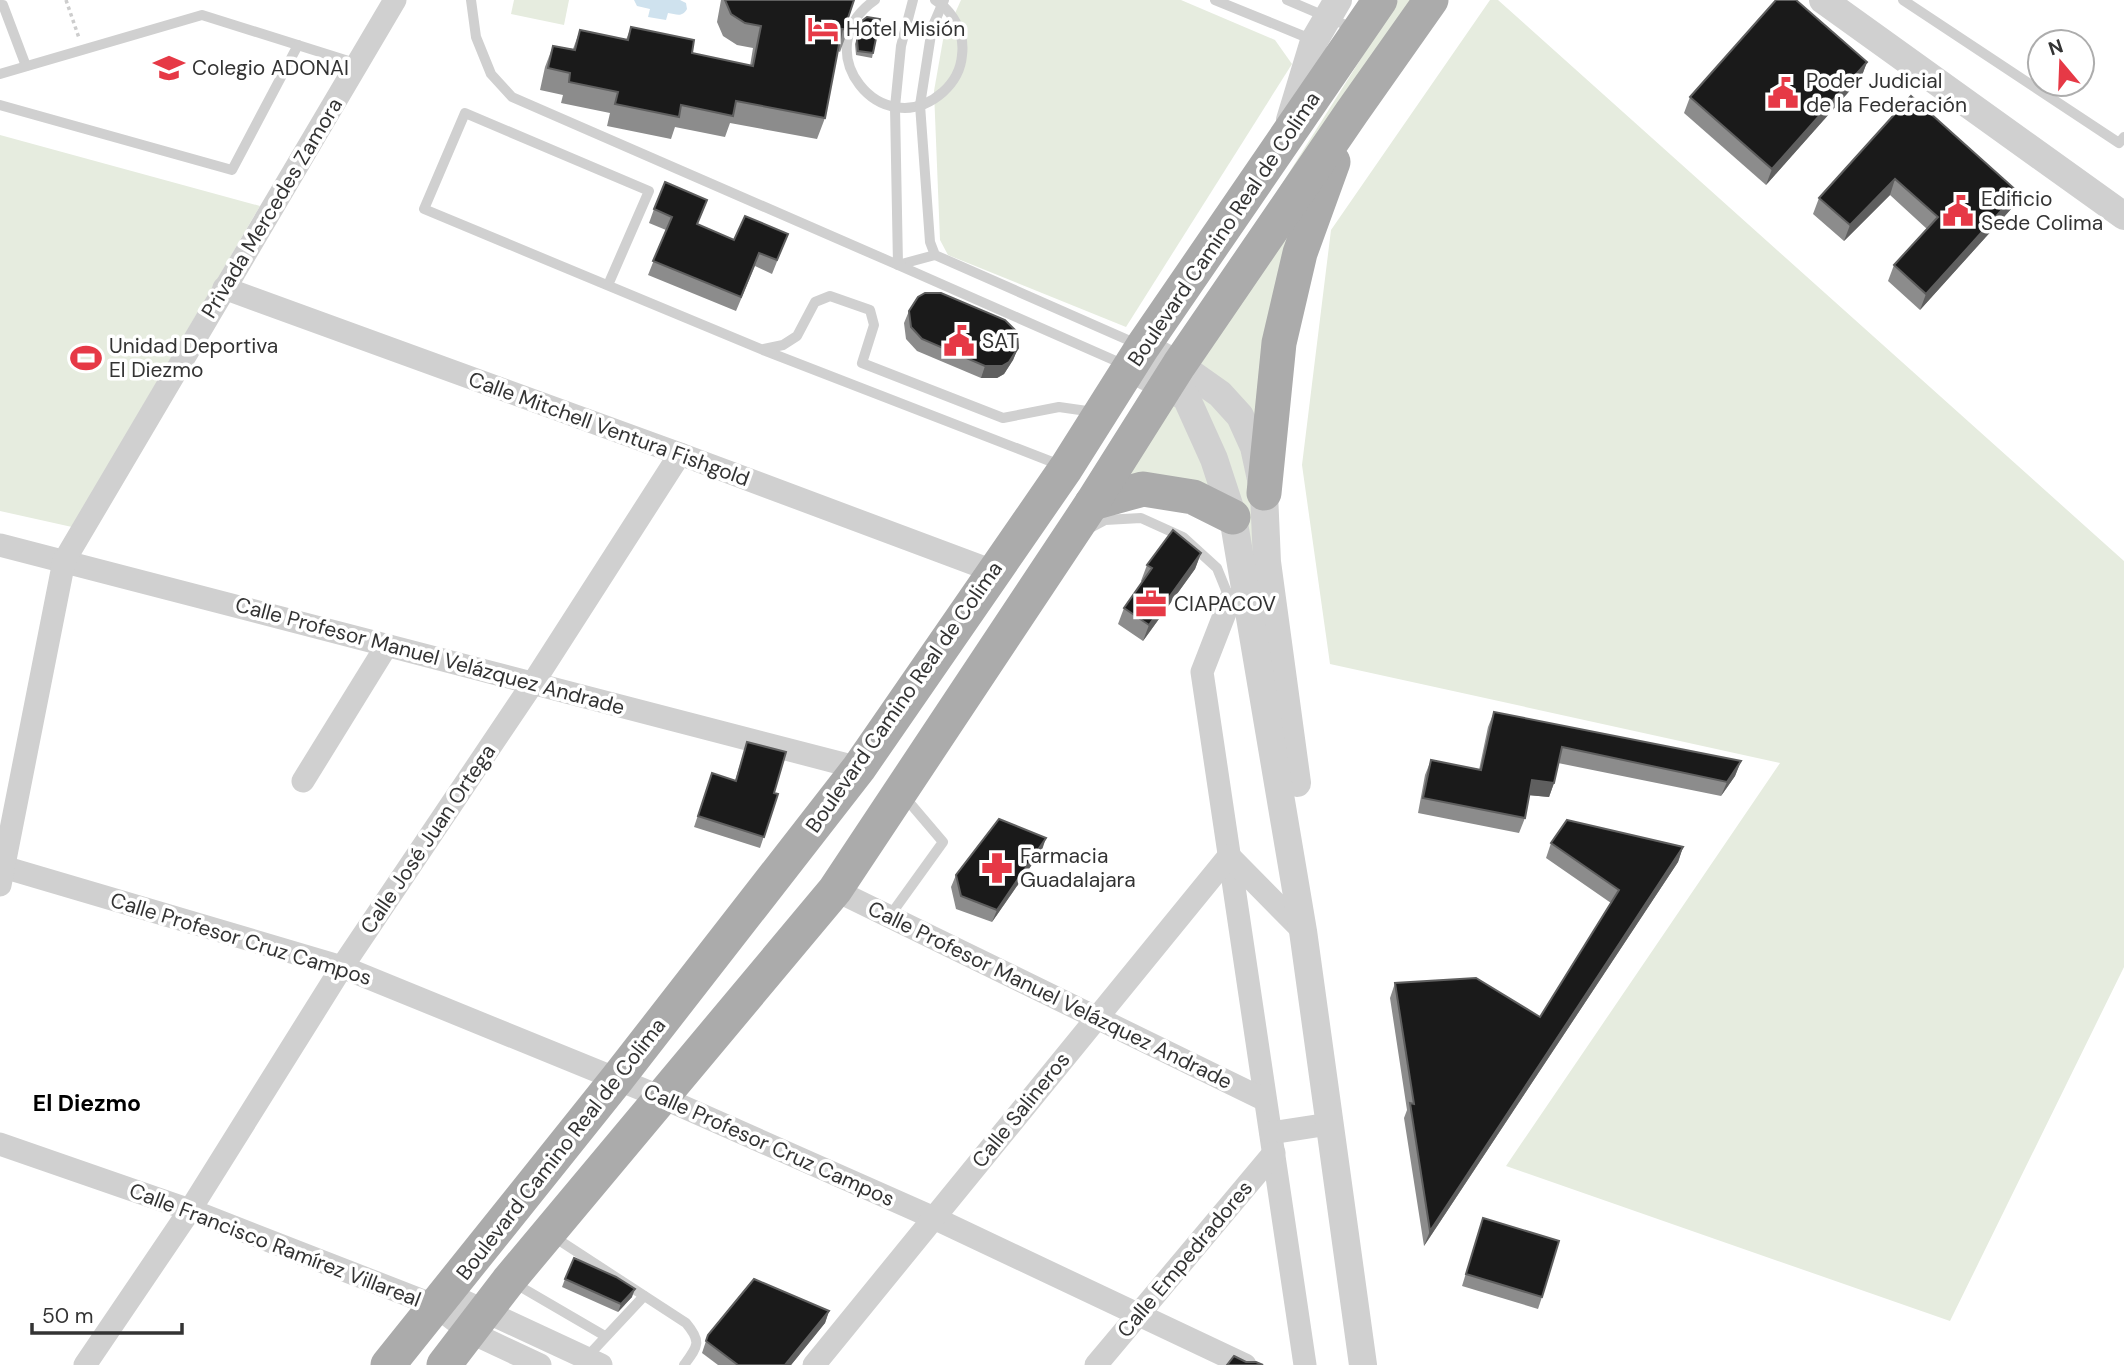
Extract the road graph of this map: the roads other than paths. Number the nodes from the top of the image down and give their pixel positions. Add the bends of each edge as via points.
1 (395, 0) edge
2 (471, 0) edge
3 (875, 0) edge
4 (913, 0) edge
5 (1215, 0) edge
6 (1287, 0) edge
7 (1380, 0) edge
8 (1431, 0) edge
9 (1823, 0) edge
10 (1903, 0) edge
11 (940, 1) edge
12 (0, 5) edge
13 (1332, 8) edge
14 (1334, 44) junction
15 (298, 45) junction
16 (358, 64) junction
17 (26, 66) junction
18 (0, 74) edge
19 (0, 105) edge
20 (920, 106) junction
21 (895, 107) junction
22 (1352, 112) junction
23 (2124, 137) edge
24 (2124, 215) edge
25 (936, 255) junction
26 (898, 265) junction
27 (608, 285) junction
28 (224, 288) junction
29 (763, 350) junction
30 (1136, 357) junction
31 (1172, 376) junction
32 (1101, 413) junction
33 (680, 454) junction
34 (1066, 468) junction
35 (1264, 493) junction
36 (1092, 503) junction
37 (1233, 517) junction
38 (1064, 543) junction
39 (0, 545) edge
40 (64, 561) junction
41 (993, 571) junction
42 (1239, 599) junction
43 (387, 645) junction
44 (533, 683) junction
45 (859, 768) junction
46 (303, 781) dead end
47 (900, 792) junction
48 (1229, 856) junction
49 (1, 873) edge
50 (835, 890) junction
51 (889, 917) junction
52 (1303, 931) junction
53 (342, 967) junction
54 (1095, 1018) junction
55 (617, 1079) junction
56 (661, 1097) junction
57 (1265, 1100) junction
58 (1329, 1125) junction
59 (1272, 1143) junction
60 (0, 1144) edge
61 (190, 1210) junction
62 (934, 1217) junction
63 (548, 1233) junction
64 (509, 1280) junction
65 (644, 1296) junction
66 (441, 1300) junction
67 (1138, 1314) junction
68 (478, 1322) junction
69 (606, 1336) junction
70 (593, 1362) edge
71 (1361, 1363) edge
72 (85, 1365) edge
73 (388, 1365) edge
74 (444, 1365) edge
75 (540, 1365) edge
76 (684, 1365) edge
77 (814, 1365) edge
78 (1096, 1365) edge
79 (1245, 1365) edge
80 (1305, 1365) edge

1 - 16 street, Privada Mercedes Zamora
2 - 26 lane via 476,37 491,74 512,97
3 - 21 lane via 853,22 847,58 863,91
4 - 21 lane via 901,46
5 - 14 lane
6 - 13 lane
7 - 14 main road, Boulevard Camino Real de Colima
8 - 22 main road, Boulevard Camino Real de Colima
9 - 24 street
10 - 23 lane via 2119,143
11 - 20 lane
11 - 20 lane via 954,18 963,52 950,86
12 - 17 lane
13 - 14 street
14 - 30 main road, Boulevard Camino Real de Colima via 1282,144
15 - 16 lane
15 - 17 lane via 202,15
15 - 19 lane via 232,170
16 - 28 street, Privada Mercedes Zamora
17 - 18 lane
20 - 21 lane
20 - 25 lane via 930,242
21 - 26 lane
22 - 31 main road, Boulevard Camino Real de Colima
22 - 35 main road via 1294,278 1279,343
25 - 26 lane
25 - 30 lane
26 - 30 lane
27 - 27 lane via 424,209 465,113 649,191
27 - 29 lane
28 - 33 street, Calle Mitchell Ventura Fishgold
28 - 40 street, Privada Mercedes Zamora
29 - 32 lane via 797,336 815,302 830,296 870,310 874,325 862,363 1003,418 1059,407
29 - 34 lane
30 - 31 street
30 - 32 main road, Boulevard Camino Real de Colima
31 - 35 street via 1220,394 1240,416 1254,447
31 - 36 main road, Boulevard Camino Real de Colima
31 - 37 street via 1214,459
32 - 34 main road, Boulevard Camino Real de Colima
33 - 41 street, Calle Mitchell Ventura Fishgold
33 - 44 street, Calle José Juan Ortega
34 - 41 main road, Boulevard Camino Real de Colima
35 - 52 street via 1267,562 1311,890
36 - 37 main road via 1143,489 1193,497
36 - 38 main road, Boulevard Camino Real de Colima
37 - 42 street
38 - 42 lane via 1105,520 1141,517 1183,537 1217,568
38 - 47 main road, Boulevard Camino Real de Colima
39 - 40 street, Calle Profesor Manuel Velázquez Andrade
40 - 43 street, Calle Profesor Manuel Velázquez Andrade
40 - 49 street, Privada Mercedes Zamora
41 - 45 main road, Boulevard Camino Real de Colima
42 - 48 street via 1202,672
42 - 52 street
43 - 44 street, Calle Profesor Manuel Velázquez Andrade
43 - 46 street
44 - 45 street, Calle Profesor Manuel Velázquez Andrade
44 - 53 street, Calle José Juan Ortega
45 - 55 main road, Boulevard Camino Real de Colima
47 - 50 main road, Boulevard Camino Real de Colima
47 - 51 lane via 943,842
48 - 52 street
48 - 54 street, Calle Salineros
48 - 57 street
49 - 53 street, Calle Profesor Cruz Campos
50 - 51 street, Calle Profesor Manuel Velázquez Andrade
50 - 56 main road, Boulevard Camino Real de Colima
51 - 54 street, Calle Profesor Manuel Velázquez Andrade
52 - 58 street
53 - 55 street, Calle Profesor Cruz Campos
53 - 61 street, Calle José Juan Ortega
54 - 57 street, Calle Profesor Manuel Velázquez Andrade
54 - 62 street, Calle Salineros
55 - 56 street, Calle Profesor Cruz Campos
55 - 66 main road, Boulevard Camino Real de Colima
56 - 62 street, Calle Profesor Cruz Campos
56 - 63 main road, Boulevard Camino Real de Colima
57 - 59 street
58 - 59 street
58 - 71 street
59 - 67 street, Calle Empedradores
59 - 80 street
60 - 61 street, Calle Francisco Ramírez Villareal
61 - 66 street, Calle Francisco Ramírez Villareal
61 - 72 street, Calle José Juan Ortega
62 - 67 street, Calle Profesor Cruz Campos
62 - 77 street, Calle Salineros
63 - 64 main road, Boulevard Camino Real de Colima
63 - 65 lane
64 - 68 main road, Boulevard Camino Real de Colima
64 - 69 lane
65 - 69 lane
65 - 76 lane via 686,1323 696,1336 697,1348
66 - 68 street, Calle Francisco Ramírez Villareal
66 - 73 main road, Boulevard Camino Real de Colima
67 - 78 street, Calle Empedradores
67 - 79 street, Calle Profesor Cruz Campos
68 - 70 street, Calle Francisco Ramírez Villareal
68 - 74 main road, Boulevard Camino Real de Colima
68 - 75 street, Calle Francisco Ramírez Villareal
69 - 70 lane

